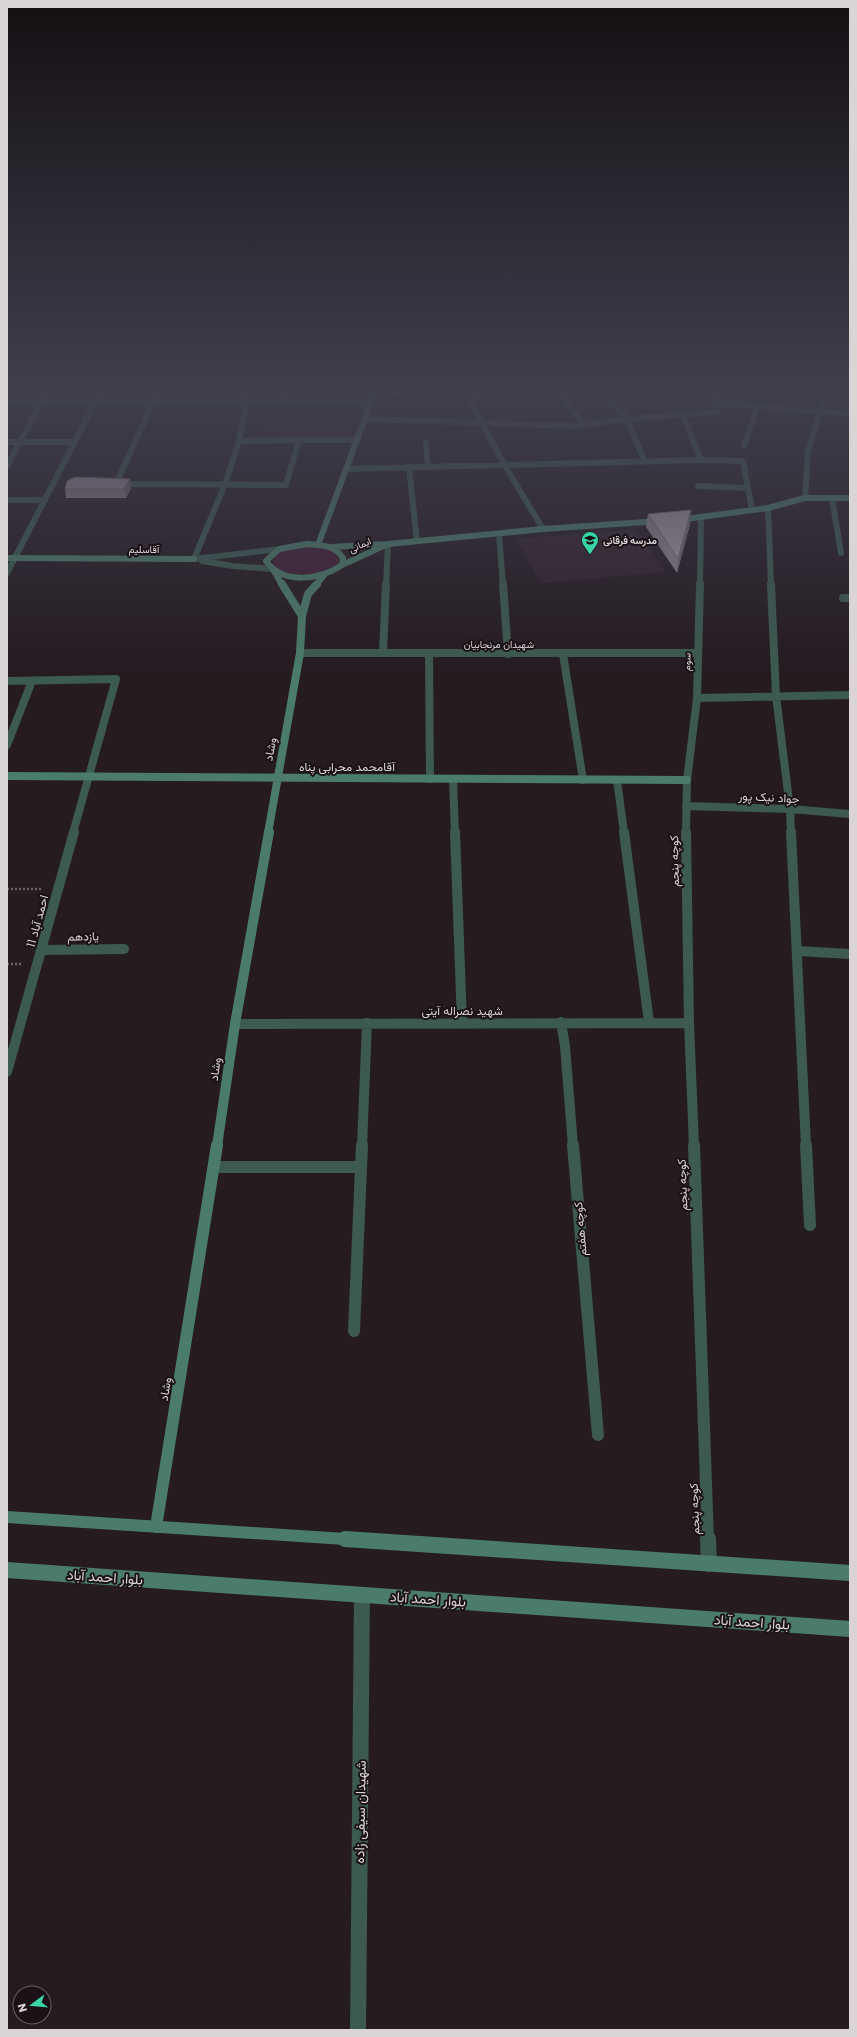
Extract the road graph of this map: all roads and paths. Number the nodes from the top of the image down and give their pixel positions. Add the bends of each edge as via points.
1 (54, 482) edge
2 (117, 482) edge
3 (287, 482) edge
4 (341, 482) edge
5 (411, 482) edge
6 (514, 482) edge
7 (747, 482) edge
8 (806, 482) edge
9 (226, 484) junction
10 (698, 486) dead end
11 (748, 488) junction
12 (805, 498) junction
13 (832, 498) junction
14 (850, 498) edge
15 (7, 500) edge
16 (45, 500) junction
17 (768, 508) junction
18 (752, 510) junction
19 (701, 518) junction
20 (542, 529) junction
21 (499, 534) junction
22 (417, 541) junction
23 (318, 544) junction
24 (388, 544) junction
25 (328, 547) junction
26 (280, 549) junction
27 (841, 553) dead end
28 (10, 558) edge
29 (194, 560) junction
30 (342, 565) junction
31 (273, 570) junction
32 (7, 573) edge
33 (325, 574) junction
34 (302, 616) junction
35 (300, 653) junction
36 (383, 653) junction
37 (698, 653) junction
38 (429, 654) junction
39 (508, 654) junction
40 (563, 654) junction
41 (7, 681) edge
42 (32, 681) junction
43 (850, 694) edge
44 (776, 696) junction
45 (697, 698) junction
46 (7, 744) edge
47 (7, 776) edge
48 (89, 777) junction
49 (278, 778) junction
50 (430, 779) junction
51 (453, 779) junction
52 (583, 780) junction
53 (617, 780) junction
54 (687, 780) junction
55 (686, 806) junction
56 (790, 810) junction
57 (850, 814) edge
58 (7, 889) edge
59 (58, 889) junction
60 (124, 949) dead end
61 (42, 950) junction
62 (798, 951) junction
63 (850, 954) edge
64 (561, 1022) junction
65 (648, 1022) junction
66 (368, 1023) junction
67 (462, 1023) junction
68 (689, 1023) junction
69 (235, 1024) junction
70 (10, 1056) edge
71 (7, 1072) edge
72 (214, 1167) junction
73 (360, 1167) junction
74 (810, 1225) dead end
75 (354, 1331) dead end
76 (598, 1435) dead end
77 (7, 1517) edge
78 (156, 1526) junction
79 (709, 1564) junction
80 (7, 1570) edge
81 (850, 1573) edge
82 (362, 1595) junction
83 (850, 1629) edge
84 (358, 2030) edge

1 - 16 street
2 - 9 street via 116,484
3 - 9 street via 286,485
4 - 23 street
5 - 22 street
6 - 20 street
7 - 11 street
8 - 12 street
9 - 29 street
10 - 11 street
11 - 18 street
12 - 13 street, ایمانی
12 - 17 street, ایمانی
13 - 14 street, ایمانی
13 - 27 street
15 - 16 street
16 - 28 street
17 - 18 street, ایمانی
17 - 44 street
18 - 19 street, ایمانی
19 - 20 street, ایمانی
19 - 37 street, سوم
20 - 21 street, ایمانی
21 - 22 street, ایمانی
21 - 39 street
22 - 24 street, ایمانی
23 - 25 street
23 - 26 street via 296,544
24 - 25 street, ایمانی
24 - 30 street, ایمانی
24 - 36 street
25 - 30 street via 342,555
26 - 29 street, آقاسلیم
26 - 31 street via 266,561
28 - 29 street, آقاسلیم
28 - 32 street
29 - 31 street
30 - 33 street, ایمانی
31 - 33 street via 292,577 304,578
31 - 34 street
33 - 34 street, وشاد via 308,594
34 - 35 street, وشاد
35 - 36 street, شهیدان مرنجابیان
35 - 49 street, وشاد
36 - 38 street, شهیدان مرنجابیان
37 - 40 street, شهیدان مرنجابیان
37 - 45 street, سوم
38 - 39 street, شهیدان مرنجابیان
38 - 50 street
39 - 40 street, شهیدان مرنجابیان
40 - 52 street
41 - 42 street
42 - 46 street
42 - 48 street, احمد آباد 11 via 116,679
43 - 44 street
44 - 45 street
44 - 56 street
45 - 54 street, سوم
47 - 48 street, آقامحمد محرابی پناه
48 - 49 street, آقامحمد محرابی پناه
48 - 59 street, احمد آباد 11
49 - 50 street, آقامحمد محرابی پناه
49 - 69 street, وشاد
50 - 51 street, آقامحمد محرابی پناه
51 - 52 street, آقامحمد محرابی پناه
51 - 67 street
52 - 53 street, آقامحمد محرابی پناه
53 - 54 street, آقامحمد محرابی پناه
53 - 65 street
54 - 55 street, سوم
55 - 56 street, جواد نیک پور
55 - 68 street, کوچه پنجم
56 - 57 street, جواد نیک پور
56 - 62 street
58 - 59 path
59 - 61 street, احمد آباد 11
60 - 61 street, یازدهم
61 - 70 street, احمد آباد 11
62 - 63 street
62 - 74 street
64 - 65 street, شهید نصراله آیتی
64 - 67 street, شهید نصراله آیتی
64 - 76 street, کوچه هفتم
65 - 68 street, شهید نصراله آیتی
66 - 67 street, شهید نصراله آیتی
66 - 69 street, شهید نصراله آیتی
66 - 73 street
68 - 79 street, کوچه پنجم
69 - 72 street, وشاد
70 - 71 street, احمد آباد 11
72 - 73 street
72 - 78 street, وشاد
73 - 75 street
77 - 78 street
78 - 79 street
79 - 81 street
80 - 82 street, بلوار احمد آباد
82 - 83 street, بلوار احمد آباد
82 - 84 street, شهیدان سیفی زاده

